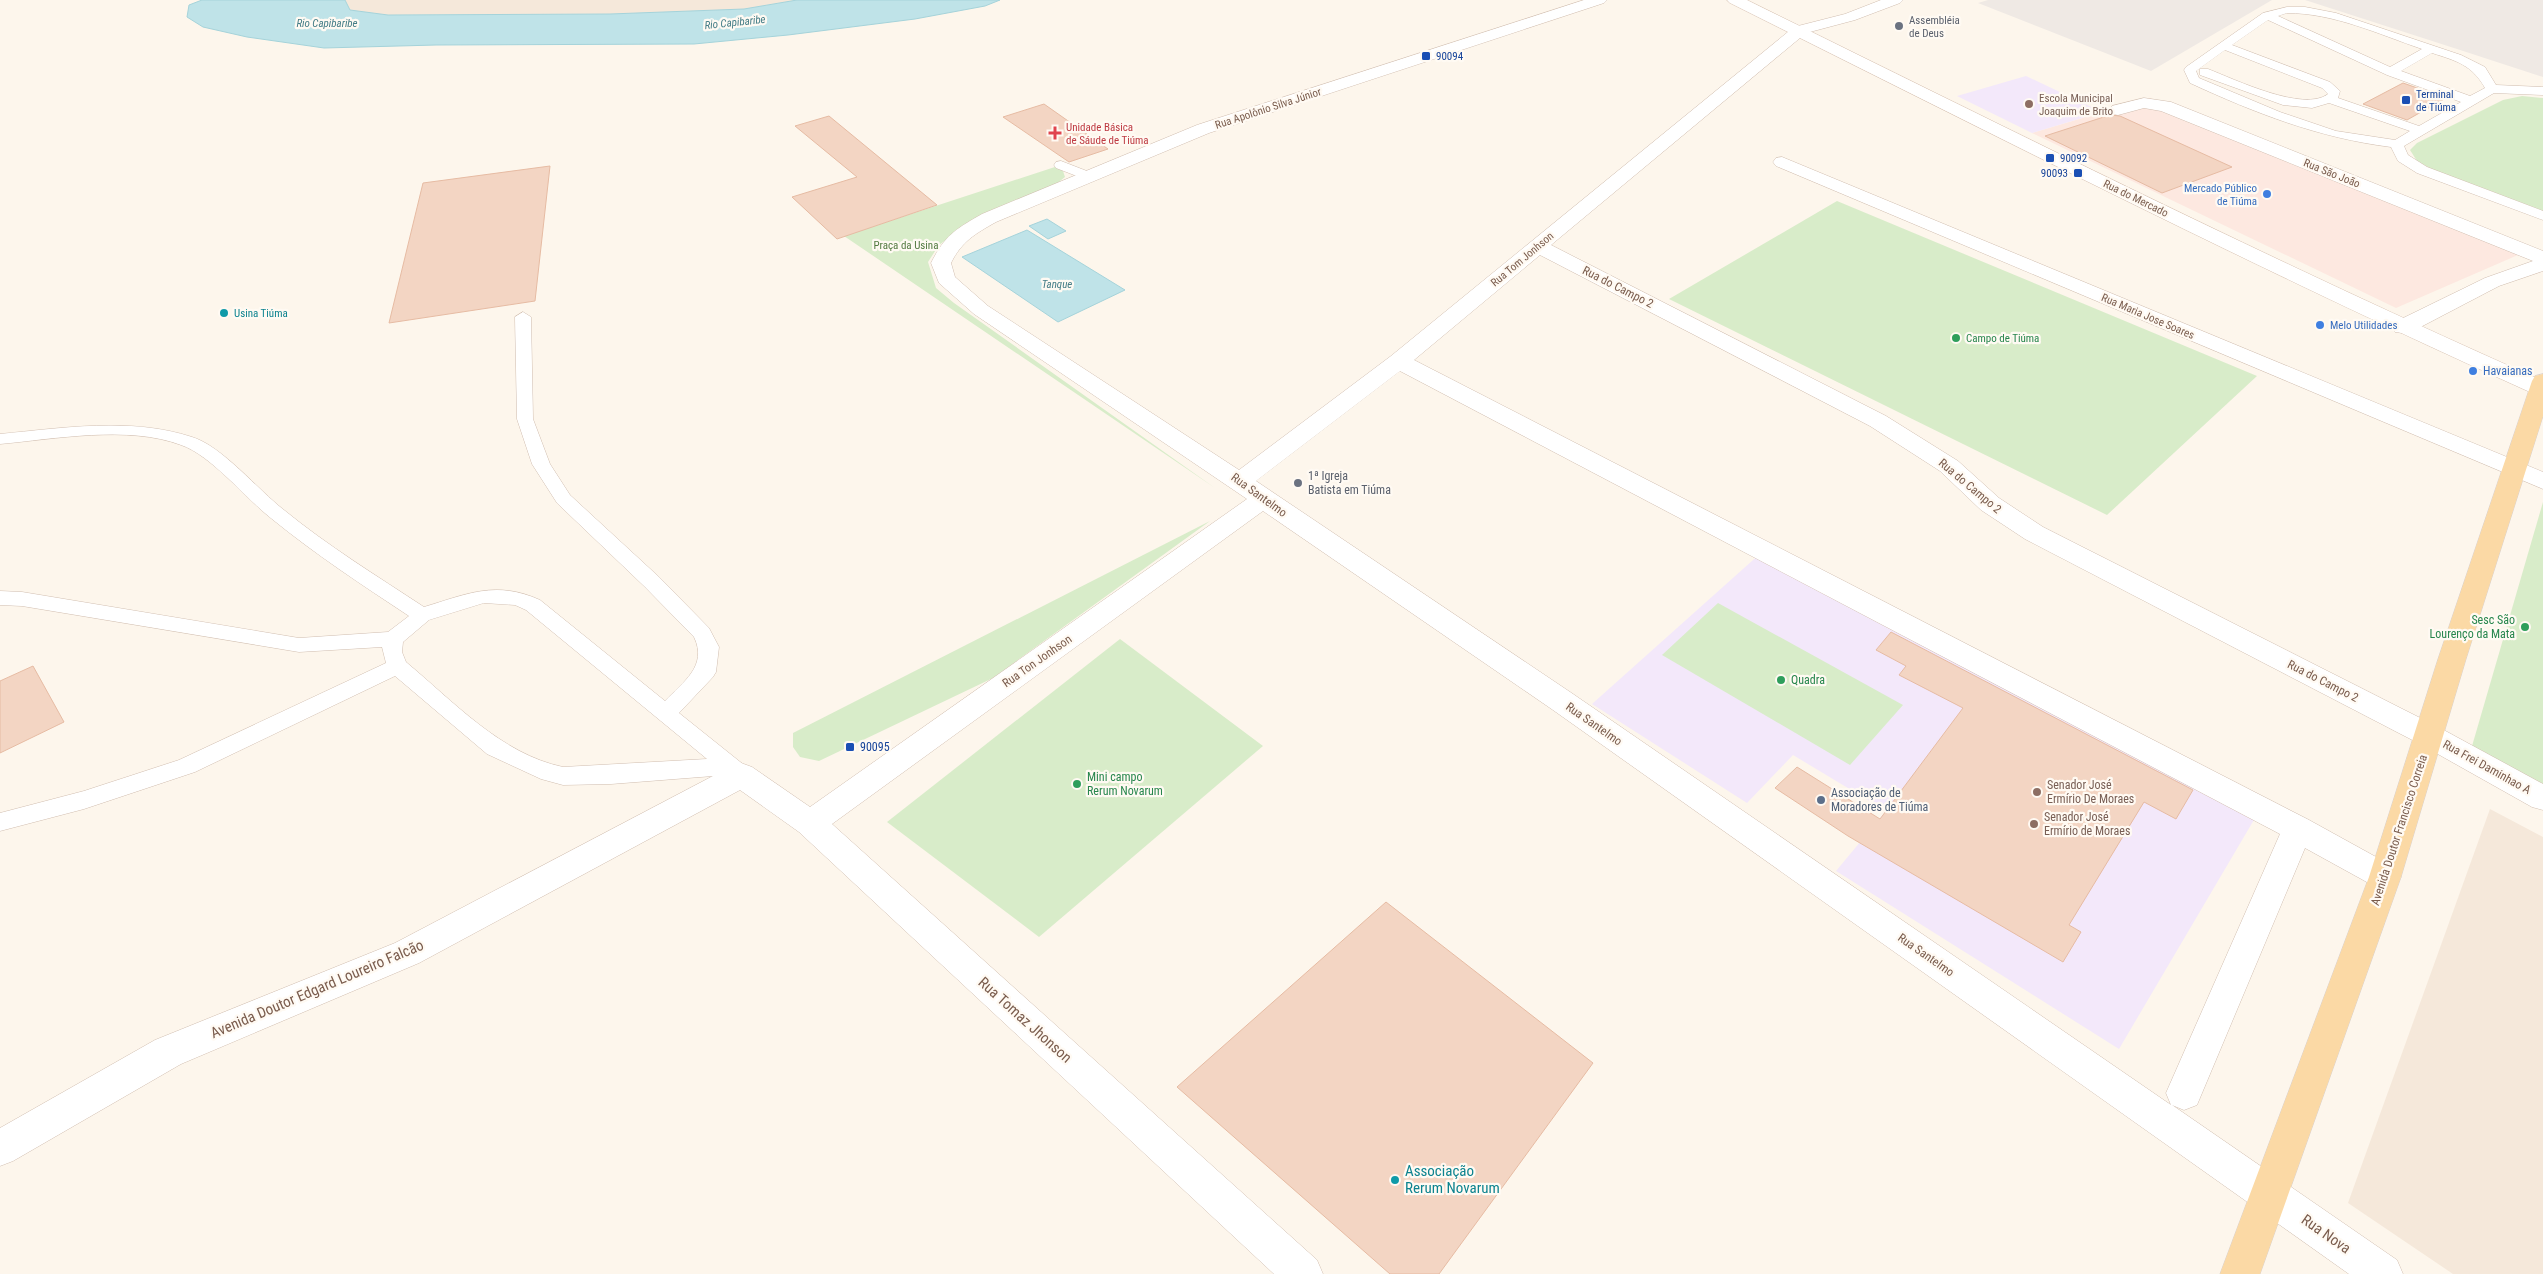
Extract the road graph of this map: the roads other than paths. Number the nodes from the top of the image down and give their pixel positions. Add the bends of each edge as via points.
1 (1599, 0) edge
2 (1735, 0) edge
3 (1895, 0) edge
4 (2267, 15) junction
5 (1800, 30) junction
6 (2224, 46) junction
7 (2432, 48) junction
8 (2192, 68) junction
9 (2392, 72) junction
10 (2492, 89) junction
11 (2543, 90) edge
12 (2330, 99) junction
13 (2472, 101) junction
14 (2118, 110) dead end
15 (2418, 130) junction
16 (2397, 144) junction
17 (1782, 162) dead end
18 (1061, 165) dead end
19 (1087, 176) junction
20 (2543, 216) edge
21 (950, 246) joint
22 (1538, 246) junction
23 (2543, 258) edge
24 (2543, 264) edge
25 (523, 317) dead end
26 (2403, 327) junction
27 (1399, 361) junction
28 (2542, 384) edge
29 (0, 439) edge
30 (2514, 470) junction
31 (1240, 481) junction
32 (2543, 481) edge
33 (1263, 499) junction
34 (0, 598) edge
35 (422, 615) junction
36 (393, 639) junction
37 (397, 666) junction
38 (666, 714) junction
39 (2430, 736) junction
40 (735, 770) junction
41 (2543, 798) edge
42 (0, 822) edge
43 (810, 822) junction
44 (2298, 829) junction
45 (2385, 877) junction
46 (2184, 1092) dead end
47 (0, 1148) edge
48 (2269, 1194) junction
49 (1303, 1274) edge
50 (2240, 1274) edge
51 (2383, 1274) edge

1 - 19 street, Rua Apolônio Silva Júnior via 1203,129
2 - 5 street, Rua do Mercado
3 - 5 street via 1850,17
4 - 6 lane
4 - 7 lane via 2296,10 2318,12
4 - 9 lane
5 - 22 street, Rua Tom Jonhson
5 - 26 street, Rua do Mercado
6 - 8 lane
6 - 12 lane via 2326,85 2334,91
7 - 9 lane
7 - 10 lane via 2481,70
8 - 12 lane via 2287,102 2312,104
8 - 16 lane via 2190,73 2194,80 2240,102 2326,132
9 - 13 lane
10 - 11 lane
10 - 13 lane
12 - 15 lane
13 - 15 lane
14 - 23 street, Rua São João via 2144,103 2165,106
15 - 16 lane
16 - 20 lane via 2403,158 2422,170
17 - 30 street, Rua Maria Jose Soares
18 - 19 lane
19 - 21 street, Rua Apolônio Silva Júnior via 989,218 965,232
21 - 31 street, Rua Santelmo via 941,263 946,279 957,291
22 - 27 street, Rua Tom Jonhson
22 - 39 street, Rua do Campo 2 via 1878,421 1922,447 1990,504 2034,533
24 - 26 street via 2492,282
25 - 38 lane via 525,419 541,464 562,500 652,582 702,633 709,646 706,672
26 - 28 street, Rua do Mercado
27 - 31 street, Rua Tom Jonhson
27 - 44 street
28 - 30 main road, Avenida Doutor Francisco Correia
29 - 35 lane via 127,432 162,434 190,441 304,534
30 - 32 street, Rua Maria Jose Soares
30 - 39 main road, Avenida Doutor Francisco Correia
31 - 33 street, Rua Santelmo
33 - 43 street, Rua Ton Jonhson
33 - 48 street, Rua Santelmo via 1563,702
34 - 36 lane via 299,645
35 - 36 lane
35 - 38 lane via 483,596 518,598 533,605
36 - 37 lane via 392,652
37 - 40 lane via 495,748 541,771 563,776
37 - 42 lane via 187,766 84,800
38 - 40 lane
39 - 41 street, Rua Frei Daminhao A
39 - 45 main road, Avenida Doutor Francisco Correia
40 - 43 street, Rua Tomaz Jhonson
40 - 47 street, Avenida Doutor Edgard Loureiro Falcão via 406,953 168,1052
43 - 49 street, Rua Tomaz Jhonson
44 - 45 street
44 - 46 street
45 - 48 main road, Avenida Doutor Francisco Correia
48 - 50 main road, Avenida Doutor Francisco Correia
48 - 51 street, Rua Nova

